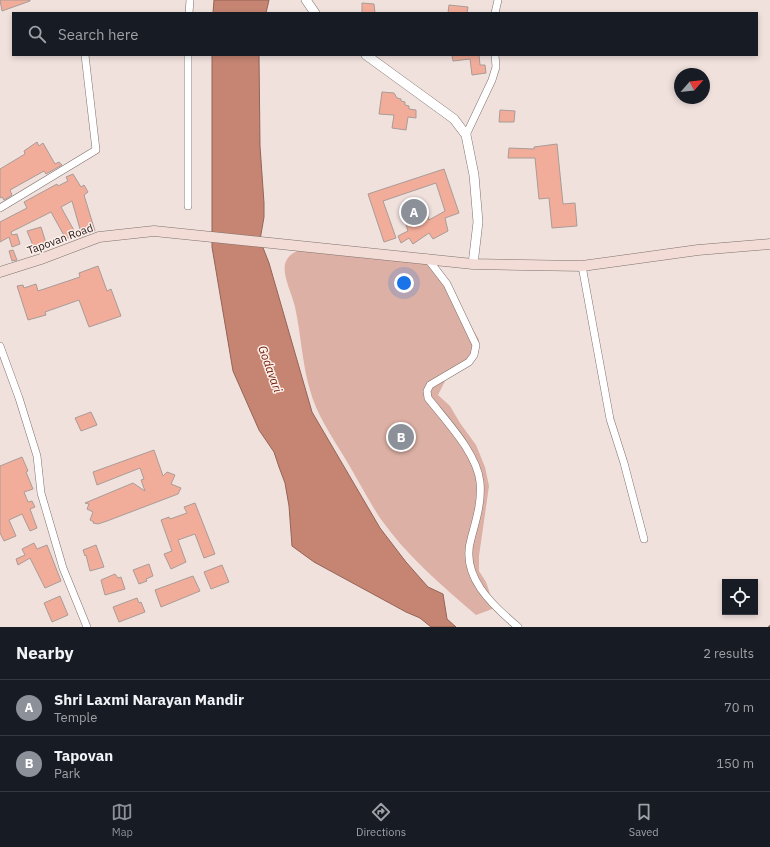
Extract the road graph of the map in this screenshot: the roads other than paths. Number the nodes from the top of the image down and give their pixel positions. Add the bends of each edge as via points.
1 (190, 0) edge
2 (306, 0) edge
3 (498, 0) edge
4 (189, 12) edge
5 (314, 12) edge
6 (495, 12) edge
7 (85, 56) edge
8 (188, 56) edge
9 (367, 56) edge
10 (495, 56) edge
11 (466, 135) junction
12 (188, 206) dead end
13 (0, 208) edge
14 (770, 244) edge
15 (426, 258) junction
16 (473, 264) junction
17 (582, 266) junction
18 (0, 272) edge
19 (0, 346) edge
20 (644, 540) dead end
21 (86, 627) edge
22 (518, 627) edge

1 - 4 street
2 - 5 street
3 - 6 street
7 - 13 street via 96,150
8 - 12 street
9 - 11 street via 454,119
10 - 11 street via 496,67 492,80
11 - 16 street via 474,175 478,222
14 - 17 main road, Tapovan Road via 698,250
15 - 16 main road, Tapovan Road
15 - 18 main road, Tapovan Road via 154,231 99,237 41,260
15 - 22 street via 447,284 476,345 469,362 430,385 427,391 428,398 464,444 477,469 480,503 470,541 470,570 492,603
16 - 17 main road, Tapovan Road
17 - 20 street via 610,419
19 - 21 street via 37,456 40,493 61,561

